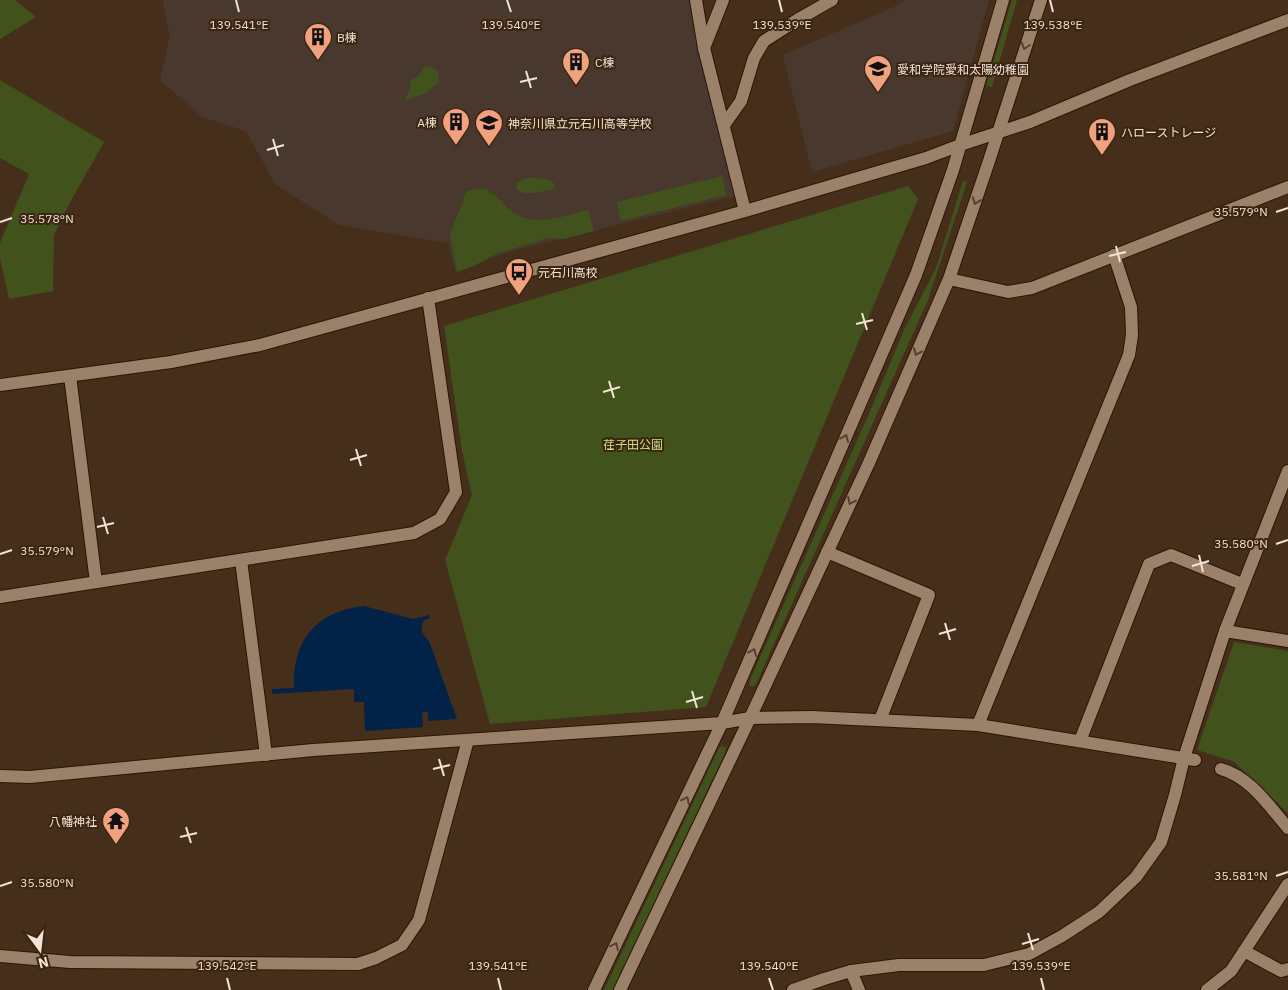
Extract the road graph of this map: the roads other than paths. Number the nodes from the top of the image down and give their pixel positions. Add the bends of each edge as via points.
1 (696, 0) edge
2 (723, 0) edge
3 (1003, 0) edge
4 (1040, 0) edge
5 (828, 1) edge
6 (1288, 20) edge
7 (704, 48) junction
8 (724, 126) junction
9 (998, 134) junction
10 (960, 145) junction
11 (1288, 187) edge
12 (746, 211) junction
13 (1114, 255) junction
14 (949, 279) junction
15 (428, 298) junction
16 (70, 376) junction
17 (0, 385) edge
18 (1288, 471) edge
19 (827, 552) junction
20 (242, 560) junction
21 (96, 582) junction
22 (1242, 584) junction
23 (0, 598) edge
24 (1225, 631) junction
25 (1288, 641) edge
26 (750, 718) junction
27 (880, 720) junction
28 (722, 723) junction
29 (978, 725) junction
30 (468, 740) junction
31 (1080, 741) junction
32 (266, 755) junction
33 (1190, 759) junction
34 (1221, 769) dead end
35 (0, 776) edge
36 (1288, 828) edge
37 (1288, 884) edge
38 (1244, 951) junction
39 (0, 956) edge
40 (1288, 969) edge
41 (851, 971) junction
42 (594, 990) edge
43 (620, 990) edge
44 (793, 990) edge
45 (859, 990) edge
46 (1208, 990) edge

1 - 7 street
2 - 7 street
3 - 10 street
4 -> 9 street
5 - 8 street via 764,41 754,58 741,102
6 - 9 street
7 - 8 street
8 - 12 street
9 - 10 street
9 -> 14 street
10 - 12 street
28 -> 10 street via 916,275
11 - 13 street
12 - 15 street
13 - 14 street via 1032,288 1016,291
13 - 29 street via 1131,307 1129,355
14 -> 19 street
15 - 16 street via 260,345
15 - 20 street via 456,492 440,519 414,533
16 - 17 street
16 - 21 street
18 - 22 street
19 - 26 street
19 - 27 street via 929,595
20 - 21 street
20 - 32 street
21 - 23 street
22 - 24 street
22 - 31 street via 1171,555 1149,564
24 - 25 street
24 - 33 street
26 - 27 street via 812,716
26 - 28 street
26 - 43 street
27 - 29 street
28 - 30 street
42 -> 28 street
29 - 31 street
30 - 32 street
30 - 39 street via 419,920 402,944 376,958 358,964 70,962
31 - 33 street
32 - 35 street via 30,777
33 - 41 street via 1161,842 1136,877 1099,912 1077,927 1029,954 984,965 899,965
34 - 36 street via 1230,771 1254,789
37 - 38 street
38 - 40 street via 1280,971
38 - 46 street via 1231,971
41 - 44 street
41 - 45 street

